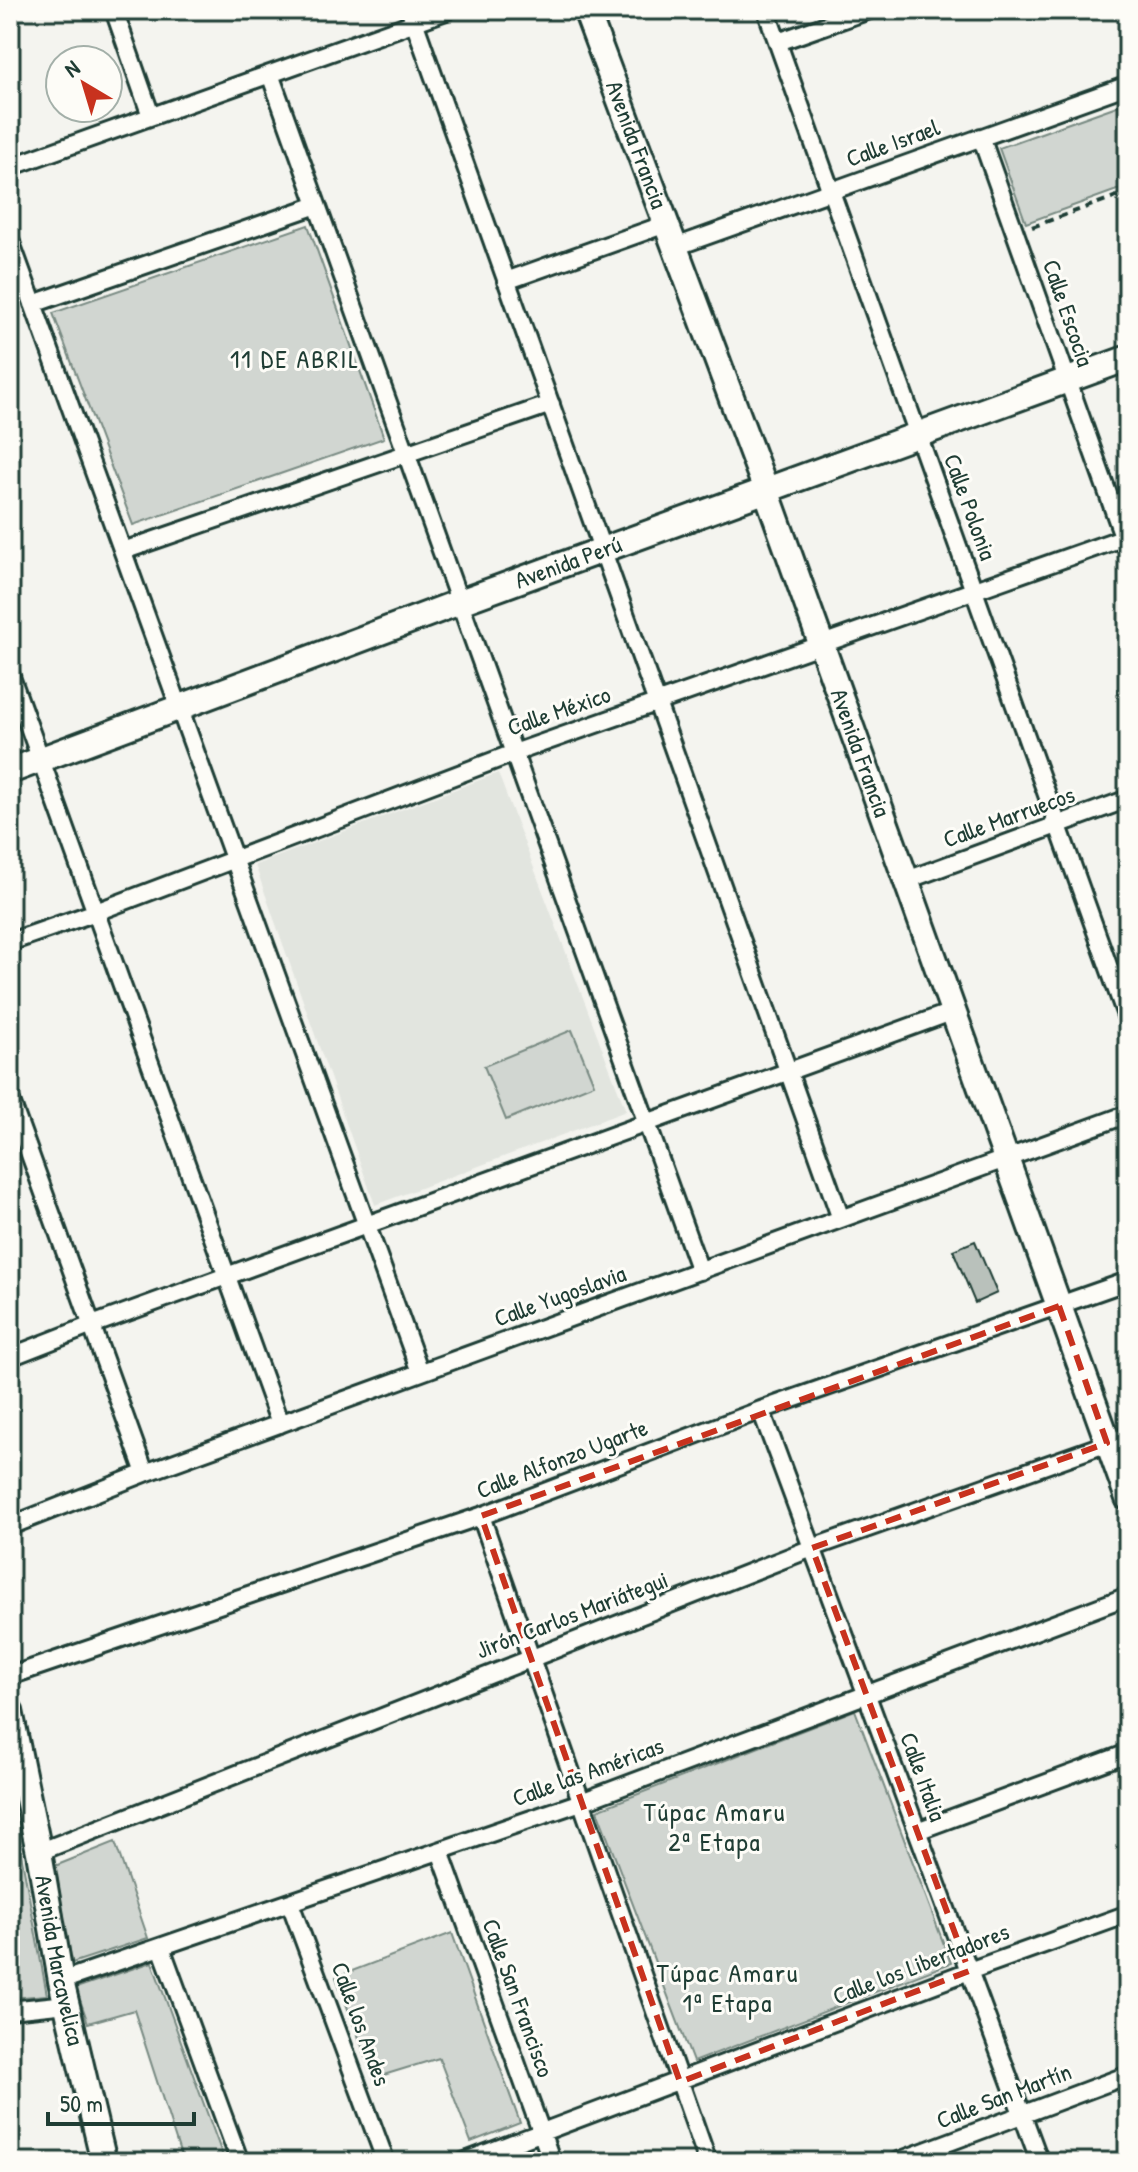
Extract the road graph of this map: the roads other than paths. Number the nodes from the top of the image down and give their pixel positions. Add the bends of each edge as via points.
1 (114, 10) edge
2 (449, 10) edge
3 (586, 10) edge
4 (766, 10) edge
5 (869, 10) edge
6 (412, 16) edge
7 (778, 42) junction
8 (270, 74) junction
9 (1128, 85) edge
10 (151, 116) junction
11 (981, 137) junction
12 (10, 167) edge
13 (831, 191) junction
14 (317, 205) junction
15 (666, 224) junction
16 (10, 240) edge
17 (675, 247) junction
18 (506, 281) junction
19 (33, 304) junction
20 (1128, 358) edge
21 (1067, 381) junction
22 (551, 404) junction
23 (918, 435) junction
24 (406, 454) junction
25 (766, 490) junction
26 (1126, 541) edge
27 (603, 550) junction
28 (123, 551) junction
29 (974, 591) junction
30 (460, 602) junction
31 (821, 646) junction
32 (10, 674) edge
33 (657, 703) junction
34 (179, 708) junction
35 (514, 753) junction
36 (41, 760) junction
37 (10, 771) edge
38 (1128, 799) edge
39 (1058, 824) junction
40 (234, 860) junction
41 (907, 880) junction
42 (96, 912) junction
43 (10, 942) edge
44 (954, 1011) junction
45 (1128, 1021) edge
46 (788, 1072) junction
47 (10, 1099) edge
48 (1128, 1114) edge
49 (647, 1123) junction
50 (1008, 1158) junction
51 (841, 1219) junction
52 (367, 1225) junction
53 (700, 1271) junction
54 (227, 1276) junction
55 (1128, 1281) edge
56 (1059, 1306) junction
57 (92, 1325) junction
58 (10, 1357) edge
59 (420, 1372) junction
60 (761, 1410) junction
61 (280, 1424) junction
62 (1117, 1440) edge
63 (145, 1473) junction
64 (1128, 1498) edge
65 (481, 1516) junction
66 (10, 1526) edge
67 (812, 1548) junction
68 (1128, 1596) edge
69 (529, 1657) junction
70 (10, 1676) edge
71 (867, 1695) junction
72 (10, 1711) edge
73 (1128, 1753) edge
74 (581, 1802) junction
75 (917, 1831) junction
76 (440, 1851) junction
77 (39, 1852) junction
78 (290, 1903) junction
79 (1128, 1914) edge
80 (161, 1947) junction
81 (969, 1971) junction
82 (64, 1992) junction
83 (10, 2010) edge
84 (1128, 2075) edge
85 (680, 2082) junction
86 (1023, 2115) junction
87 (541, 2132) junction
88 (104, 2162) edge
89 (240, 2162) edge
90 (386, 2162) edge
91 (463, 2162) edge
92 (552, 2162) edge
93 (708, 2162) edge
94 (896, 2162) edge
95 (1040, 2162) edge

1 - 10 street
2 - 6 street
3 - 15 street, Avenida Francia
4 - 7 street, Calle Polonia
5 - 7 street
6 - 8 street
6 - 18 street
7 - 13 street, Calle Polonia
8 - 10 street
8 - 14 street
9 - 11 street, Calle Israel
10 - 12 street
11 - 13 street, Calle Israel
11 - 21 street, Calle Escocia
13 - 17 street, Calle Israel
13 - 23 street, Calle Polonia
14 - 19 street
14 - 24 street
15 - 17 street, Avenida Francia
15 - 18 street
16 - 19 street
17 - 25 street, Avenida Francia
18 - 22 street
19 - 28 street
20 - 21 street, Avenida Perú
21 - 23 street, Avenida Perú
21 - 26 street, Calle Escocia
22 - 24 street
22 - 27 street
23 - 25 street, Avenida Perú
23 - 29 street, Calle Polonia
24 - 28 street
24 - 30 street
25 - 27 street, Avenida Perú
25 - 31 street, Avenida Francia
26 - 29 street, Calle México
27 - 30 street, Avenida Perú
27 - 33 street
28 - 34 street
29 - 31 street, Calle México
29 - 39 street, Calle Polonia
30 - 34 street, Avenida Perú
30 - 35 street
31 - 33 street, Calle México
31 - 41 street, Avenida Francia
32 - 36 street
33 - 35 street, Calle México
33 - 46 street
34 - 36 street, Avenida Perú
34 - 40 street
35 - 40 street, Calle México
35 - 49 street
36 - 37 street, Avenida Perú
36 - 42 street
38 - 39 street, Calle Marruecos
39 - 41 street, Calle Marruecos
39 - 45 street, Calle Polonia
40 - 42 street, Calle México
40 - 52 street
41 - 44 street, Avenida Francia
42 - 43 street, Calle México
42 - 54 street
44 - 46 street
44 - 50 street, Avenida Francia
46 - 49 street
46 - 51 street
47 - 57 street
48 - 50 street, Calle Yugoslavia
49 - 52 street
49 - 53 street
50 - 51 street, Calle Yugoslavia
50 - 56 street, Avenida Francia
51 - 53 street, Calle Yugoslavia
52 - 54 street
52 - 59 street
53 - 59 street, Calle Yugoslavia
54 - 57 street
54 - 61 street
55 - 56 street, Calle Alfonzo Ugarte
56 - 60 street, Calle Alfonzo Ugarte
56 - 62 street, Avenida Francia
57 - 58 street
57 - 63 street
59 - 61 street, Calle Yugoslavia
60 - 65 street, Calle Alfonzo Ugarte
60 - 67 street, Calle Italia
61 - 63 street, Calle Yugoslavia
62 - 64 street, Avenida Francia
62 - 67 street, Jirón Carlos Mariátegui
63 - 66 street, Calle Yugoslavia
65 - 69 street
65 - 70 street, Calle Alfonzo Ugarte
67 - 69 street, Jirón Carlos Mariátegui
67 - 71 street, Calle Italia
68 - 71 street, Calle las Américas
69 - 74 street
69 - 77 street, Jirón Carlos Mariátegui
71 - 74 street, Calle las Américas
71 - 75 street, Calle Italia
72 - 77 street, Avenida Marcavelica
73 - 75 street
74 - 76 street, Calle las Américas
74 - 85 street
75 - 81 street, Calle Italia
76 - 78 street, Calle las Américas
76 - 87 street, Calle San Francisco
77 - 82 street, Avenida Marcavelica
78 - 80 street, Calle las Américas
78 - 90 street, Calle los Andes
79 - 81 street, Calle los Libertadores
80 - 82 street, Calle las Américas
80 - 89 street
81 - 85 street, Calle los Libertadores
81 - 86 street, Calle Italia
82 - 83 street, Calle las Américas
82 - 88 street, Avenida Marcavelica
84 - 86 street, Calle San Martín
85 - 87 street, Calle los Libertadores
85 - 93 street
86 - 94 street, Calle San Martín
86 - 95 street, Calle Italia
87 - 91 street, Calle los Libertadores
87 - 92 street, Calle San Francisco

